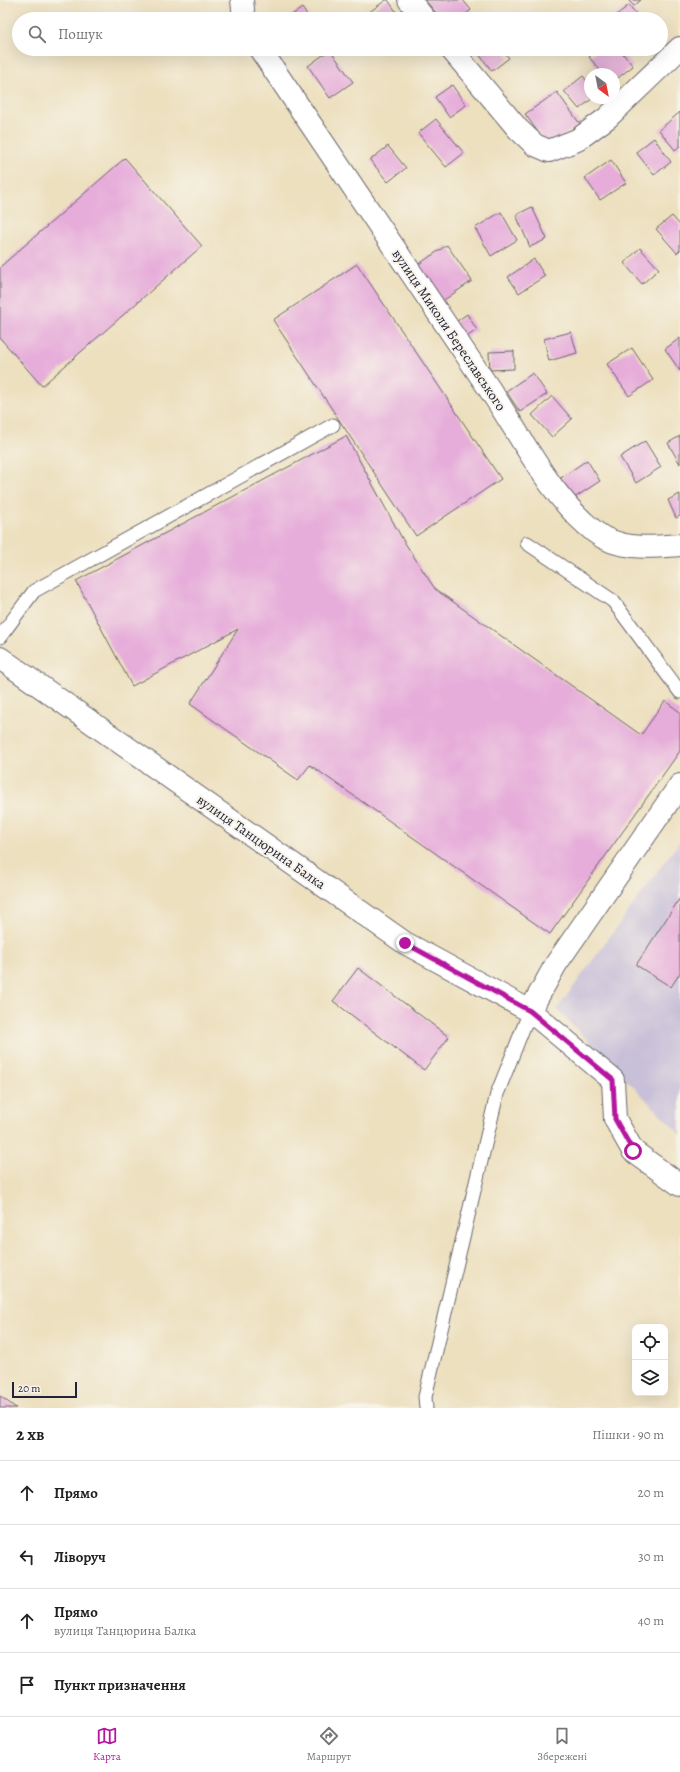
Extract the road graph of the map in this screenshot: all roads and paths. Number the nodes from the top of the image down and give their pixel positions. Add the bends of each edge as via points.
1 (242, 0) edge
2 (409, 0) edge
3 (243, 12) edge
4 (419, 12) edge
5 (680, 48) edge
6 (265, 56) edge
7 (456, 56) edge
8 (333, 425) dead end
9 (527, 543) dead end
10 (680, 545) edge
11 (0, 637) edge
12 (0, 658) edge
13 (680, 692) edge
14 (680, 785) edge
15 (530, 1011) junction
16 (680, 1185) edge
17 (426, 1408) edge

1 - 3 street
2 - 4 street
5 - 7 street via 607,118 577,140 549,151 535,145 518,129
6 - 10 street, вулиця Миколи Береславського via 504,411 557,495 595,533 618,543 643,548
8 - 11 lane via 34,591
9 - 13 lane via 613,601
12 - 15 street, вулиця Танцюрина Балка via 405,943
14 - 15 street via 556,964
15 - 16 street, вулиця Танцюрина Балка via 613,1080 615,1119 633,1151
15 - 17 lane via 497,1094 425,1397

